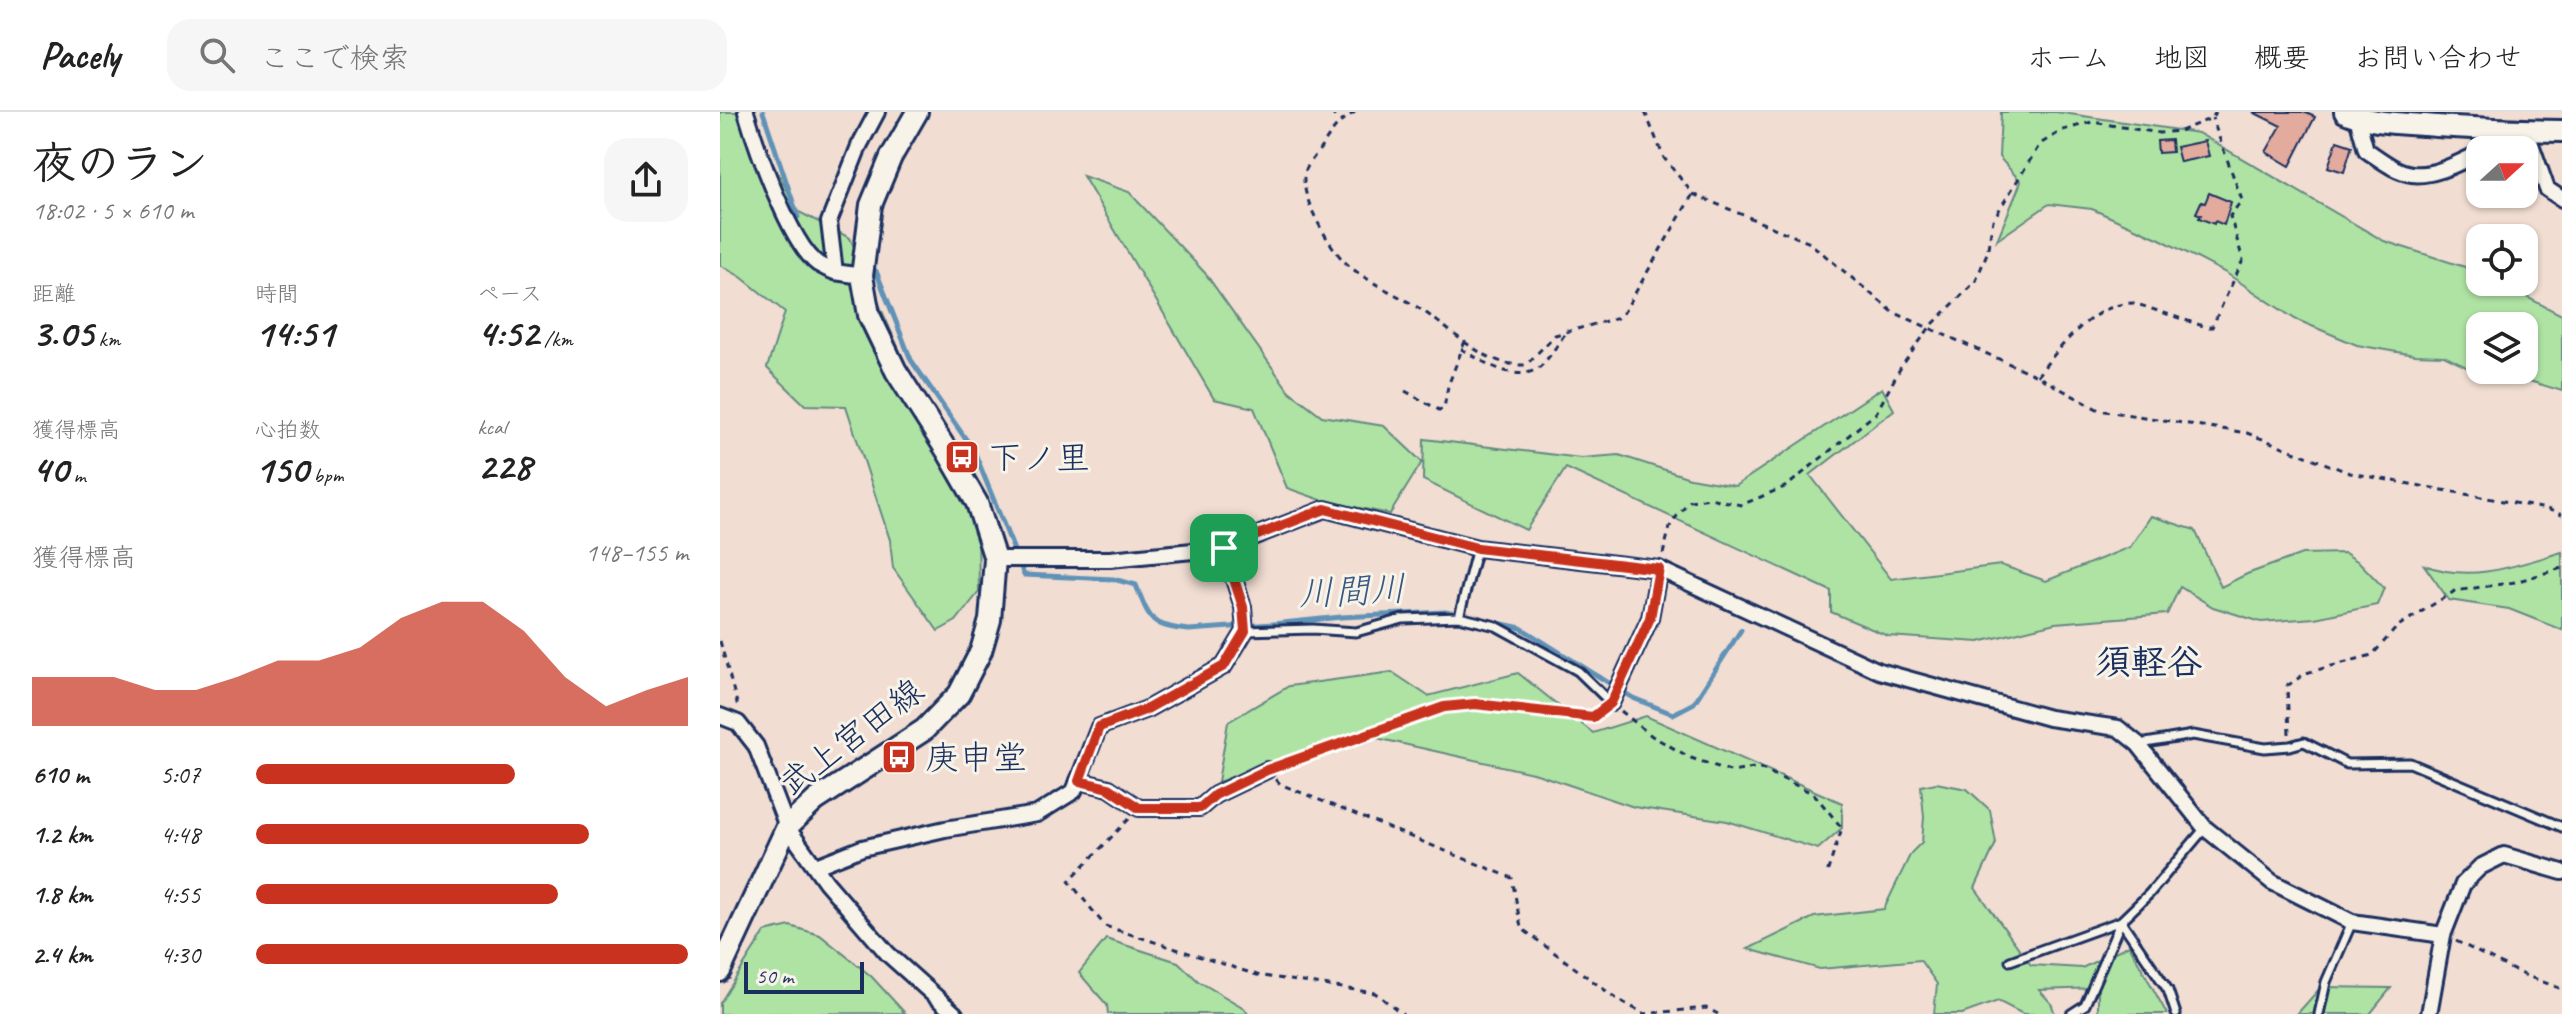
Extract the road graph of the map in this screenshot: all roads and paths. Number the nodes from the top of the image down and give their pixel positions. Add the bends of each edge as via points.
1 (746, 112) edge
2 (877, 112) edge
3 (917, 112) edge
4 (1331, 112) edge
5 (1355, 112) edge
6 (1645, 112) edge
7 (2216, 112) edge
8 (2351, 114) edge
9 (2212, 118) junction
10 (1339, 121) junction
11 (2526, 130) junction
12 (2562, 131) edge
13 (2509, 136) edge
14 (2466, 139) edge
15 (2466, 156) edge
16 (1693, 194) junction
17 (2562, 199) edge
18 (835, 272) junction
19 (862, 276) junction
20 (1930, 327) junction
21 (1568, 329) junction
22 (1465, 341) junction
23 (1461, 349) junction
24 (2037, 376) junction
25 (1405, 391) dead end
26 (2562, 515) edge
27 (1224, 548) junction
28 (1477, 548) junction
29 (995, 559) junction
30 (2562, 568) edge
31 (1659, 569) junction
32 (1459, 617) junction
33 (1245, 631) junction
34 (720, 641) edge
35 (1611, 703) junction
36 (726, 720) edge
37 (2138, 744) junction
38 (2290, 746) junction
39 (1267, 770) junction
40 (1079, 781) junction
41 (1139, 808) junction
42 (787, 827) junction
43 (2562, 827) edge
44 (2205, 828) junction
45 (816, 866) junction
46 (2562, 872) edge
47 (1827, 873) dead end
48 (2121, 921) junction
49 (2352, 922) junction
50 (2443, 935) junction
51 (2010, 961) dead end
52 (720, 971) edge
53 (2562, 989) edge
54 (955, 1014) edge
55 (1403, 1014) edge
56 (1642, 1014) edge
57 (1718, 1014) edge
58 (2071, 1014) edge
59 (2176, 1014) edge
60 (2319, 1014) edge
61 (2429, 1014) edge

1 - 18 street via 772,187 797,236 816,263
2 - 18 street via 829,222
3 - 19 main road, 武上宮田線 via 871,205
4 - 10 path
5 - 10 path
6 - 16 path via 1664,158
7 - 9 path
8 - 14 main road
8 - 15 street via 2366,150 2397,169 2414,175 2449,167
9 - 20 path via 2159,133 2092,122 2040,144 1993,220 1976,281
9 - 24 path via 2242,200 2230,216 2243,260 2212,327 2123,303 2066,339
10 - 22 path via 1305,171 1308,200 1322,227 1343,260
11 - 12 main road
11 - 13 main road
11 - 17 street via 2547,189
16 - 20 path via 1810,243 1893,312
16 - 21 path via 1624,312
18 - 19 street
19 - 29 main road, 武上宮田線 via 869,315 896,371 977,503
20 - 24 path
20 - 31 path via 1876,413 1787,486 1741,505 1710,498 1690,501 1671,523
21 - 22 path via 1526,365 1483,355
21 - 23 path via 1531,372 1501,370
22 - 23 path
23 - 25 path via 1444,408
24 - 26 path via 2099,410 2247,433 2350,473
27 - 28 street via 1325,509
27 - 29 street via 1110,559
27 - 33 street
28 - 31 street
28 - 32 lane
29 - 42 main road, 武上宮田線 via 990,620 959,694 924,730 816,800
30 - 38 path via 2455,591 2398,626 2372,655 2306,673 2287,686
31 - 35 street via 1650,618
31 - 37 street via 1879,671 2049,718 2118,728
32 - 33 lane via 1403,619 1356,632
32 - 35 lane via 1496,626 1578,671
33 - 40 street via 1224,666 1147,709 1099,727
34 - 36 path via 738,699
35 - 39 path via 1593,717 1475,704 1444,707
35 - 47 path via 1691,758 1733,772 1758,767 1814,794 1842,828
36 - 42 street via 756,746
37 - 38 lane via 2193,735 2265,748
37 - 44 street
38 - 43 lane via 2304,742 2347,764 2410,763
39 - 41 street via 1200,808
39 - 56 path via 1280,784 1512,878 1521,928
40 - 41 street via 1109,788
40 - 45 street via 1074,791 1037,814 862,848
41 - 55 path via 1069,881 1105,926 1257,975 1375,993
42 - 45 street
42 - 52 main road, 武上宮田線
44 - 48 lane
44 - 49 street via 2272,882
45 - 54 street via 888,954
46 - 50 street via 2504,855 2480,867 2463,884
48 - 51 lane
48 - 58 lane via 2085,1005
48 - 59 lane via 2168,990
49 - 50 street
49 - 60 lane via 2326,982
50 - 53 path
50 - 61 street
56 - 57 path via 1706,1008

